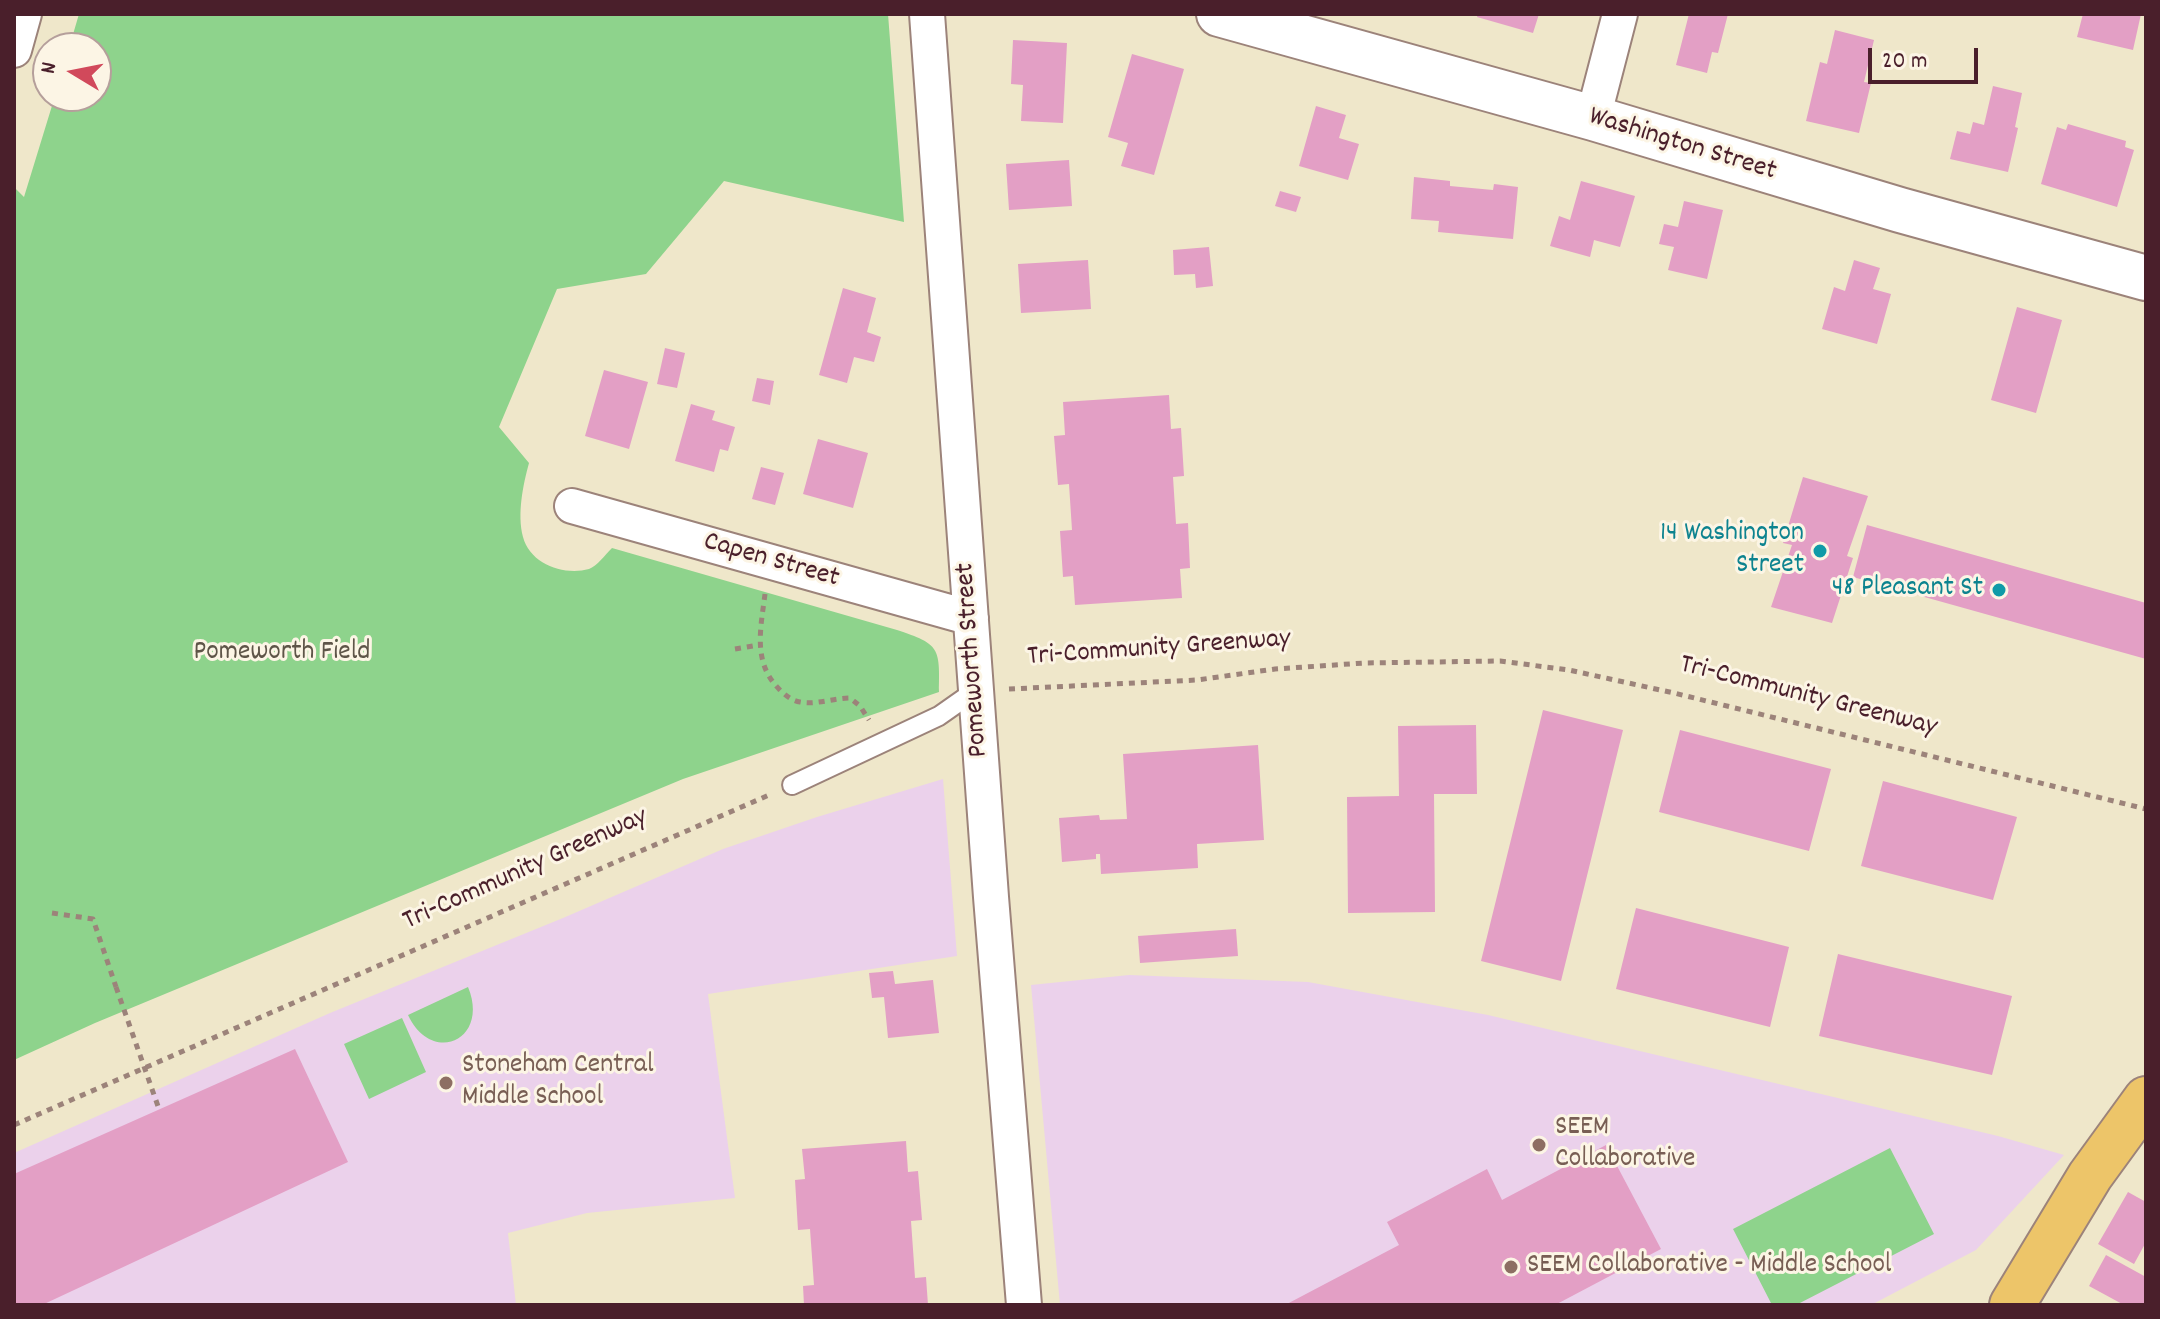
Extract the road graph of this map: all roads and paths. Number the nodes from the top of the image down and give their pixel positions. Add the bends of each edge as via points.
1 (24, 14) edge
2 (927, 14) edge
3 (1219, 14) edge
4 (1620, 14) edge
5 (14, 50) edge
6 (1593, 118) junction
7 (2146, 278) edge
8 (572, 506) dead end
9 (765, 592) dead end
10 (971, 618) junction
11 (759, 645) junction
12 (735, 649) dead end
13 (976, 690) junction
14 (881, 742) junction
15 (792, 785) joint
16 (2146, 809) edge
17 (52, 913) dead end
18 (2146, 1099) edge
19 (159, 1109) dead end
20 (14, 1125) edge
21 (1024, 1305) edge
22 (2012, 1305) edge

1 - 5 street
2 - 10 street, Pomeworth Street
3 - 6 street, Washington Street
4 - 6 street
6 - 7 street, Washington Street
8 - 10 street, Capen Street
9 - 11 path
10 - 13 street, Pomeworth Street
11 - 12 path
11 - 14 path via 769,677 786,695 801,702 850,698
13 - 14 lane via 939,716
13 - 16 path, Tri-Community Greenway via 1197,680 1364,663 1500,661 1659,690
13 - 21 street, Pomeworth Street
14 - 15 lane
15 - 20 path, Tri-Community Greenway
17 - 19 path, bridge via 93,919
18 - 22 main road via 2090,1176

